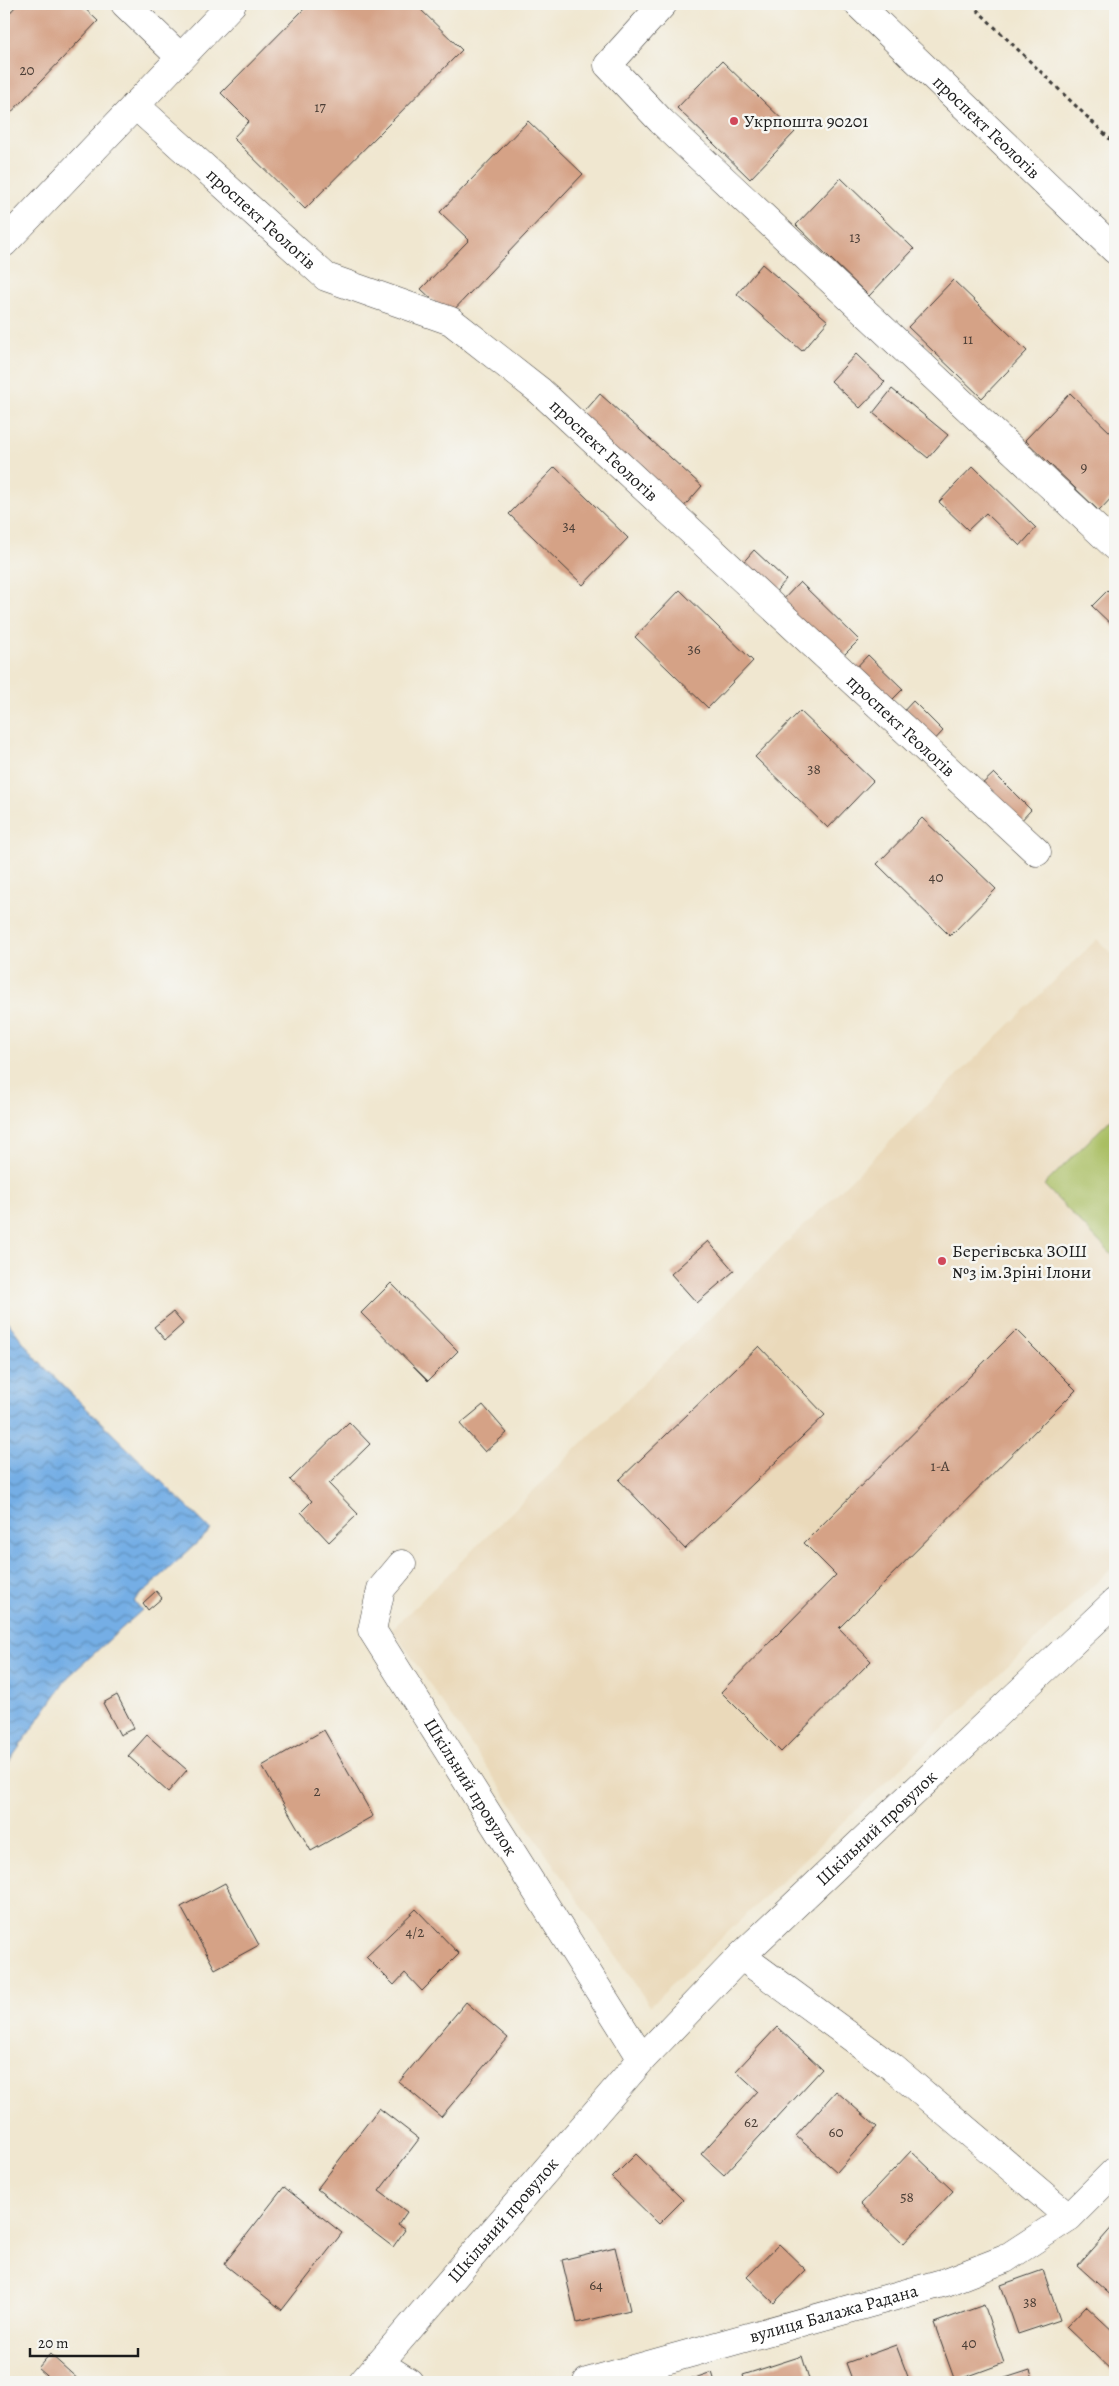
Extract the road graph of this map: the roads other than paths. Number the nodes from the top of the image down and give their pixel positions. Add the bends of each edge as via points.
1 (125, 4) edge
2 (232, 4) edge
3 (663, 4) edge
4 (858, 4) edge
5 (180, 57) junction
6 (135, 105) junction
7 (4, 243) edge
8 (1115, 250) edge
9 (1115, 546) edge
10 (1037, 852) dead end
11 (402, 1564) dead end
12 (1115, 1602) edge
13 (741, 1956) junction
14 (642, 2059) junction
15 (1115, 2171) edge
16 (1069, 2216) junction
17 (371, 2373) edge
18 (409, 2382) edge
19 (587, 2382) edge

1 - 5 main road
2 - 5 main road
3 - 9 main road via 608,65 661,121
4 - 8 main road, проспект Геологів
5 - 6 main road
6 - 7 main road
6 - 10 main road, проспект Геологів via 326,276 451,321 540,391
11 - 14 main road, Шкільний провулок via 381,1589 372,1630
12 - 13 main road, Шкільний провулок
13 - 14 main road, Шкільний провулок
13 - 16 main road via 892,2067
14 - 17 main road, Шкільний провулок
15 - 16 main road, вулиця Балажа Радана
16 - 19 main road, вулиця Балажа Радана via 1004,2259 946,2282
17 - 18 main road

